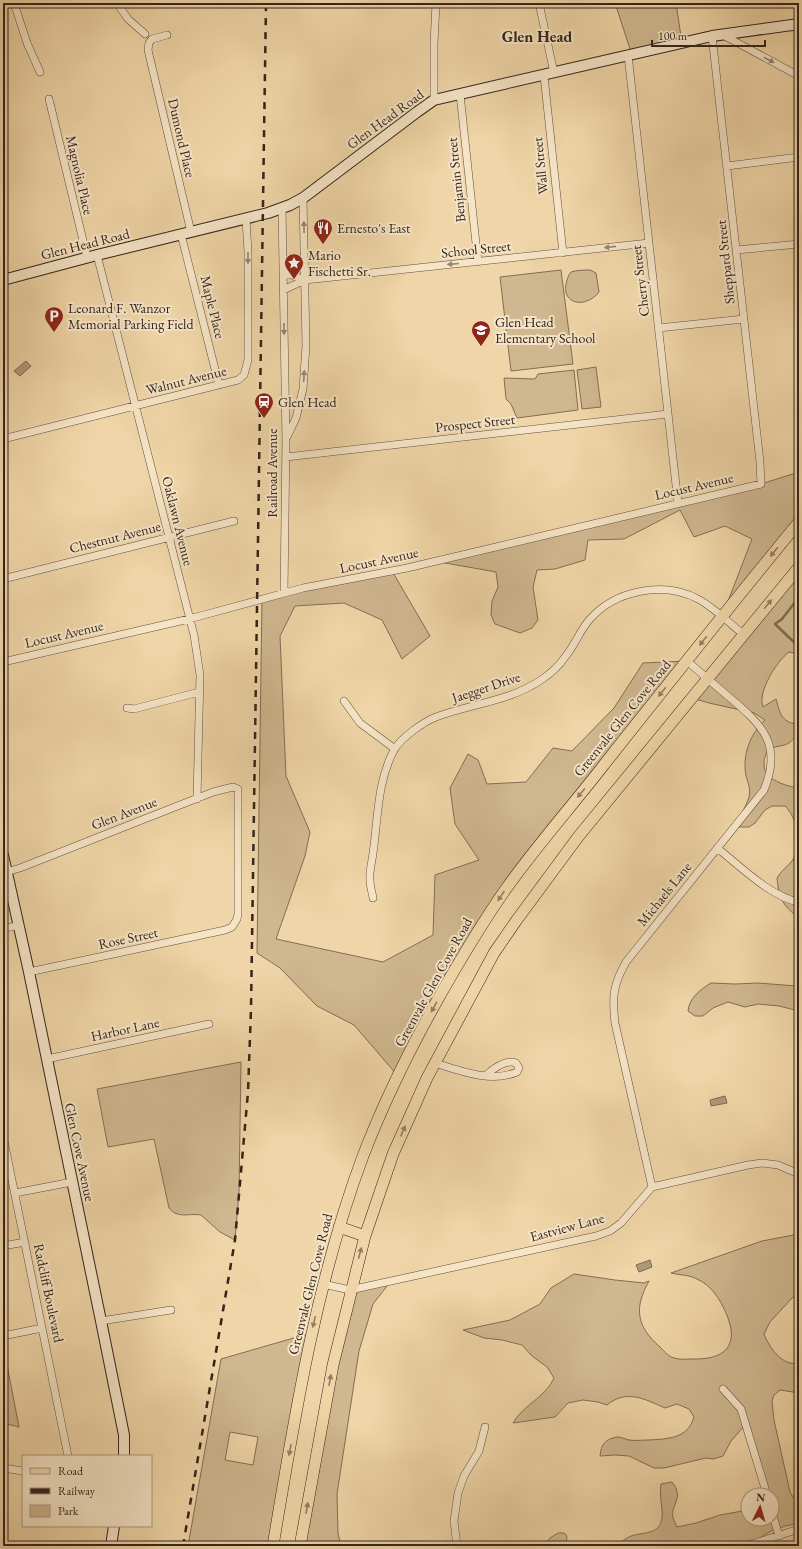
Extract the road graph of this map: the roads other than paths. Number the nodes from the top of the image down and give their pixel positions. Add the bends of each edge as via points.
1 (6, 3) edge
2 (14, 3) edge
3 (117, 3) edge
4 (436, 3) edge
5 (539, 3) edge
6 (3, 4) edge
7 (799, 24) edge
8 (145, 34) dead end
9 (167, 35) dead end
10 (723, 35) junction
11 (712, 36) junction
12 (628, 55) junction
13 (40, 72) dead end
14 (554, 73) junction
15 (544, 76) junction
16 (799, 76) edge
17 (460, 94) junction
18 (49, 99) dead end
19 (434, 100) junction
20 (799, 157) edge
21 (727, 166) junction
22 (303, 198) junction
23 (282, 208) junction
24 (246, 219) junction
25 (186, 233) junction
26 (649, 243) junction
27 (799, 244) edge
28 (737, 250) junction
29 (563, 253) junction
30 (92, 256) junction
31 (478, 262) junction
32 (283, 272) junction
33 (3, 280) edge
34 (305, 280) junction
35 (284, 290) junction
36 (744, 319) junction
37 (658, 328) junction
38 (219, 385) junction
39 (135, 406) junction
40 (668, 414) junction
41 (3, 439) edge
42 (286, 440) junction
43 (286, 456) junction
44 (761, 484) joint
45 (678, 503) junction
46 (234, 521) dead end
47 (799, 522) edge
48 (169, 537) junction
49 (799, 567) edge
50 (3, 579) edge
51 (284, 593) junction
52 (722, 617) junction
53 (189, 619) junction
54 (743, 634) junction
55 (687, 661) junction
56 (3, 662) edge
57 (708, 679) junction
58 (199, 692) junction
59 (344, 701) dead end
60 (127, 708) dead end
61 (395, 749) junction
62 (197, 799) junction
63 (717, 848) junction
64 (3, 855) edge
65 (6, 872) junction
66 (7, 891) edge
67 (373, 898) dead end
68 (799, 902) edge
69 (19, 926) junction
70 (232, 927) joint
71 (3, 928) edge
72 (29, 972) junction
73 (209, 1024) dead end
74 (47, 1059) junction
75 (435, 1062) junction
76 (486, 1075) dead end
77 (3, 1136) edge
78 (5, 1158) edge
79 (799, 1174) edge
80 (72, 1182) junction
81 (652, 1187) junction
82 (15, 1193) junction
83 (339, 1227) junction
84 (365, 1236) junction
85 (25, 1242) junction
86 (3, 1246) edge
87 (323, 1284) junction
88 (350, 1290) junction
89 (171, 1310) dead end
90 (101, 1321) junction
91 (42, 1328) junction
92 (3, 1336) edge
93 (723, 1389) dead end
94 (485, 1427) dead end
95 (68, 1455) edge
96 (124, 1455) edge
97 (3, 1468) edge
98 (22, 1471) edge
99 (765, 1487) edge
100 (114, 1527) edge
101 (776, 1527) edge
102 (799, 1530) edge
103 (779, 1536) junction
104 (111, 1546) edge
105 (272, 1546) edge
106 (300, 1546) edge
107 (457, 1546) edge
108 (746, 1546) edge

1 - 6 street
2 - 13 street
3 - 8 street via 128,19
4 - 19 street
5 - 14 street
7 - 10 main road, Glen Head Road
9 - 25 street, Dumond Place via 152,39 148,50
10 - 11 main road, Glen Head Road
10 -> 16 street
11 - 12 main road, Glen Head Road
11 - 21 street, Sheppard Street
12 - 14 main road, Glen Head Road
12 - 26 street, Cherry Street
14 - 15 main road, Glen Head Road
15 - 17 main road, Glen Head Road
15 - 29 street, Wall Street
17 - 19 main road, Glen Head Road
17 - 31 street, Benjamin Street
18 - 30 street, Magnolia Place
19 - 22 main road, Glen Head Road
20 - 21 street
21 - 28 street, Sheppard Street
22 - 23 main road, Glen Head Road
34 -> 22 street
23 - 24 main road, Glen Head Road
23 - 32 street, Railroad Avenue
24 - 25 main road, Glen Head Road
24 -> 38 street, Walnut Avenue via 247,367 238,380
25 - 30 main road, Glen Head Road
25 - 38 street, Maple Place
26 -> 29 street, School Street
26 - 37 street, Cherry Street
27 - 28 street
28 - 36 street, Sheppard Street
29 - 31 street, School Street
30 - 33 main road, Glen Head Road
30 - 39 street, Oaklawn Avenue
31 -> 34 street, School Street
32 - 34 street, School Street
32 - 35 street, Railroad Avenue
34 - 35 street, School Street
42 -> 34 street via 296,418 303,389 306,346
35 -> 42 street, Railroad Avenue
36 - 37 street
36 - 44 street, Sheppard Street
37 - 40 street, Cherry Street
38 - 39 street, Walnut Avenue
39 - 41 street, Walnut Avenue
39 - 48 street, Oaklawn Avenue
40 - 43 street, Prospect Street
40 - 45 street, Cherry Street
42 - 43 street, Railroad Avenue
43 - 51 street, Railroad Avenue
44 - 45 street, Locust Avenue
45 - 51 street, Locust Avenue via 407,568
46 - 48 street, Chestnut Avenue
47 -> 52 main road, Greenvale Glen Cove Road
48 - 50 street, Chestnut Avenue
48 - 53 street, Oaklawn Avenue
54 -> 49 main road
51 - 53 street, Locust Avenue
52 - 54 street, Jaegger Drive
52 -> 55 main road, Greenvale Glen Cove Road
52 - 61 street, Jaegger Drive via 698,599 673,591 655,589 624,596 607,605 590,619 566,657 541,680 512,694 436,717 418,727
53 - 56 street, Locust Avenue
53 - 58 street, Oaklawn Avenue via 199,661
54 - 57 main road
55 - 57 street, Michaels Lane
55 -> 83 main road, Greenvale Glen Cove Road via 552,828 483,922 445,986 397,1078 364,1154
57 - 63 street, Michaels Lane via 761,726 768,740 772,758 770,775 764,790
57 - 75 main road via 578,837 516,921 494,953
58 - 60 street via 134,709
58 - 62 street, Oaklawn Avenue
59 - 61 street via 360,723
61 - 67 street, Jaegger Drive via 384,774 378,810 370,879
62 - 65 street, Glen Avenue
62 - 70 street, Glen Avenue via 233,787 238,789 238,914
63 - 68 street via 779,895
63 - 81 street, Michaels Lane via 626,962 617,977 613,992 615,1023
64 - 65 main road, Glen Cove Avenue
65 - 66 main road, Glen Cove Avenue
66 - 69 main road, Glen Cove Avenue
69 - 71 street
69 - 72 main road, Glen Cove Avenue
70 - 72 street, Rose Street via 190,939
72 - 74 main road, Glen Cove Avenue
73 - 74 street, Harbor Lane
74 - 80 main road, Glen Cove Avenue
75 - 76 street via 468,1073
84 -> 75 main road via 393,1154
77 - 78 street, Radcliff Boulevard
78 - 82 street, Radcliff Boulevard
79 - 81 street via 778,1165 762,1163
80 - 82 street
80 - 90 main road, Glen Cove Avenue
81 - 88 street, Eastview Lane via 621,1223 610,1231 596,1236
82 - 85 street, Radcliff Boulevard
83 - 84 main road
83 - 87 main road, Greenvale Glen Cove Road
88 -> 84 main road
85 - 86 street
85 - 91 street, Radcliff Boulevard
87 - 88 street, Eastview Lane
87 -> 105 main road, Greenvale Glen Cove Road via 304,1368
106 -> 88 main road via 333,1365
89 - 90 street
90 - 96 main road, Glen Cove Avenue via 124,1435
91 - 92 street
91 - 95 street, Radcliff Boulevard
93 - 99 street via 741,1409
94 - 107 street via 479,1451 464,1476 458,1493 454,1520
97 - 98 street
100 - 104 main road
101 - 103 street
102 - 103 street
103 - 108 street

